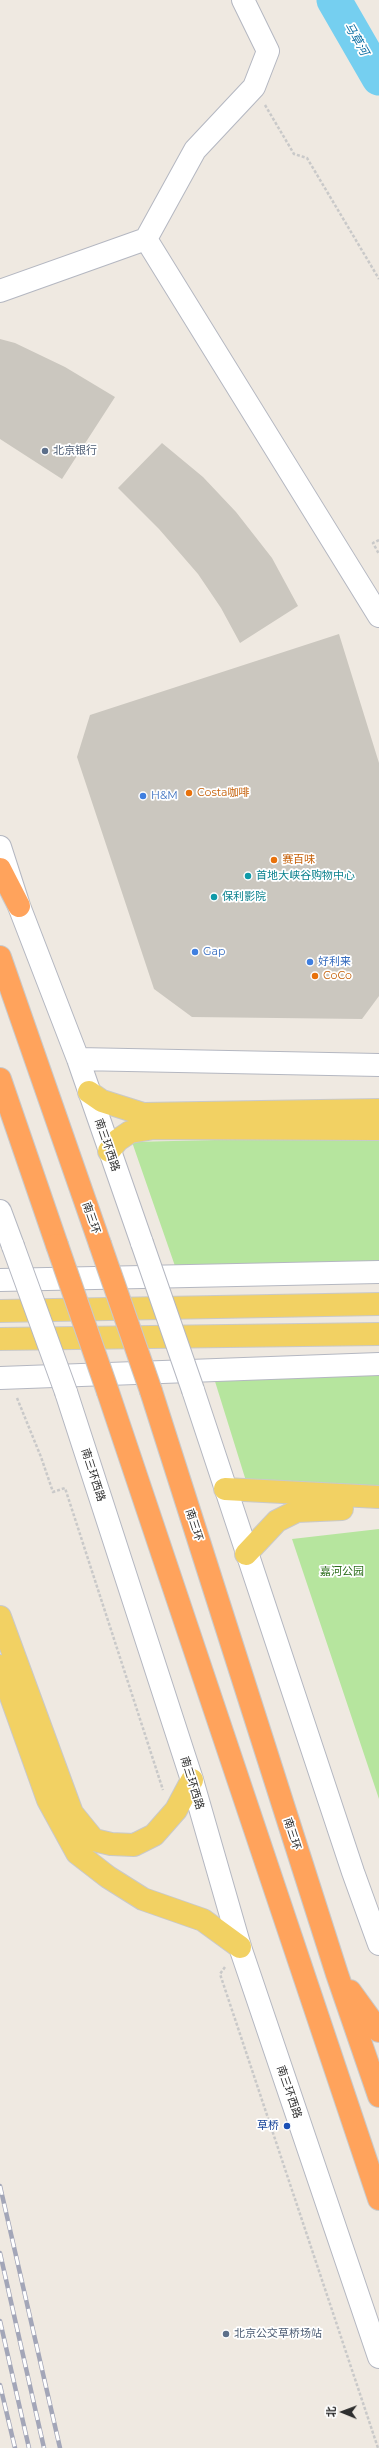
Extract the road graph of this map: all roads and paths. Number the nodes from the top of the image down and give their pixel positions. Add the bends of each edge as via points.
1 (243, 0) edge
2 (254, 87) junction
3 (146, 239) junction
4 (379, 279) edge
5 (0, 291) edge
6 (379, 540) edge
7 (379, 554) edge
8 (379, 616) edge
9 (0, 847) edge
10 (0, 869) edge
11 (19, 906) junction
12 (0, 957) edge
13 (78, 1059) junction
14 (379, 1066) edge
15 (0, 1079) edge
16 (89, 1092) junction
17 (379, 1110) edge
18 (379, 1129) edge
19 (109, 1151) junction
20 (0, 1211) edge
21 (379, 1272) edge
22 (0, 1280) edge
23 (379, 1304) edge
24 (0, 1311) edge
25 (379, 1334) edge
26 (3, 1342) edge
27 (379, 1364) edge
28 (0, 1378) edge
29 (17, 1398) dead end
30 (225, 1489) junction
31 (379, 1497) edge
32 (379, 1509) edge
33 (246, 1554) junction
34 (0, 1617) edge
35 (0, 1666) edge
36 (192, 1780) junction
37 (164, 1795) dead end
38 (379, 1944) edge
39 (240, 1948) junction
40 (337, 1974) junction
41 (379, 2031) edge
42 (379, 2096) edge
43 (379, 2199) edge
44 (379, 2358) edge
45 (378, 2448) edge

1 - 2 street via 268,51
2 - 3 street via 195,150
2 - 4 path via 294,154 307,158
3 - 5 street
3 - 8 street
6 - 7 path via 373,543
9 - 11 street, 南三环西路
10 - 11 highway
11 - 13 street, 南三环西路
12 - 40 highway, 南三环, bridge via 151,1391
13 - 14 street
13 - 16 street, 南三环西路
15 - 43 highway, bridge
16 - 17 main road via 102,1101 143,1114
16 - 19 street, 南三环西路
18 - 19 main road via 154,1128 130,1132 118,1140
19 - 30 street, 南三环西路, bridge
20 - 36 street, 南三环西路, bridge via 66,1392
21 - 22 street
23 - 24 main road
25 - 26 main road
27 - 28 street
29 - 37 path via 52,1492 65,1488
30 - 31 main road
30 - 33 street, 南三环西路
32 - 33 main road via 297,1511 277,1521
33 - 38 street, 南三环西路
34 - 36 main road via 72,1813 94,1840 134,1845 154,1836 176,1810
35 - 39 main road via 48,1800 77,1853 143,1899 203,1920
36 - 39 street, 南三环西路
39 - 44 street, 南三环西路
39 - 45 path via 220,1974
40 - 41 highway
40 - 42 highway, 南三环

